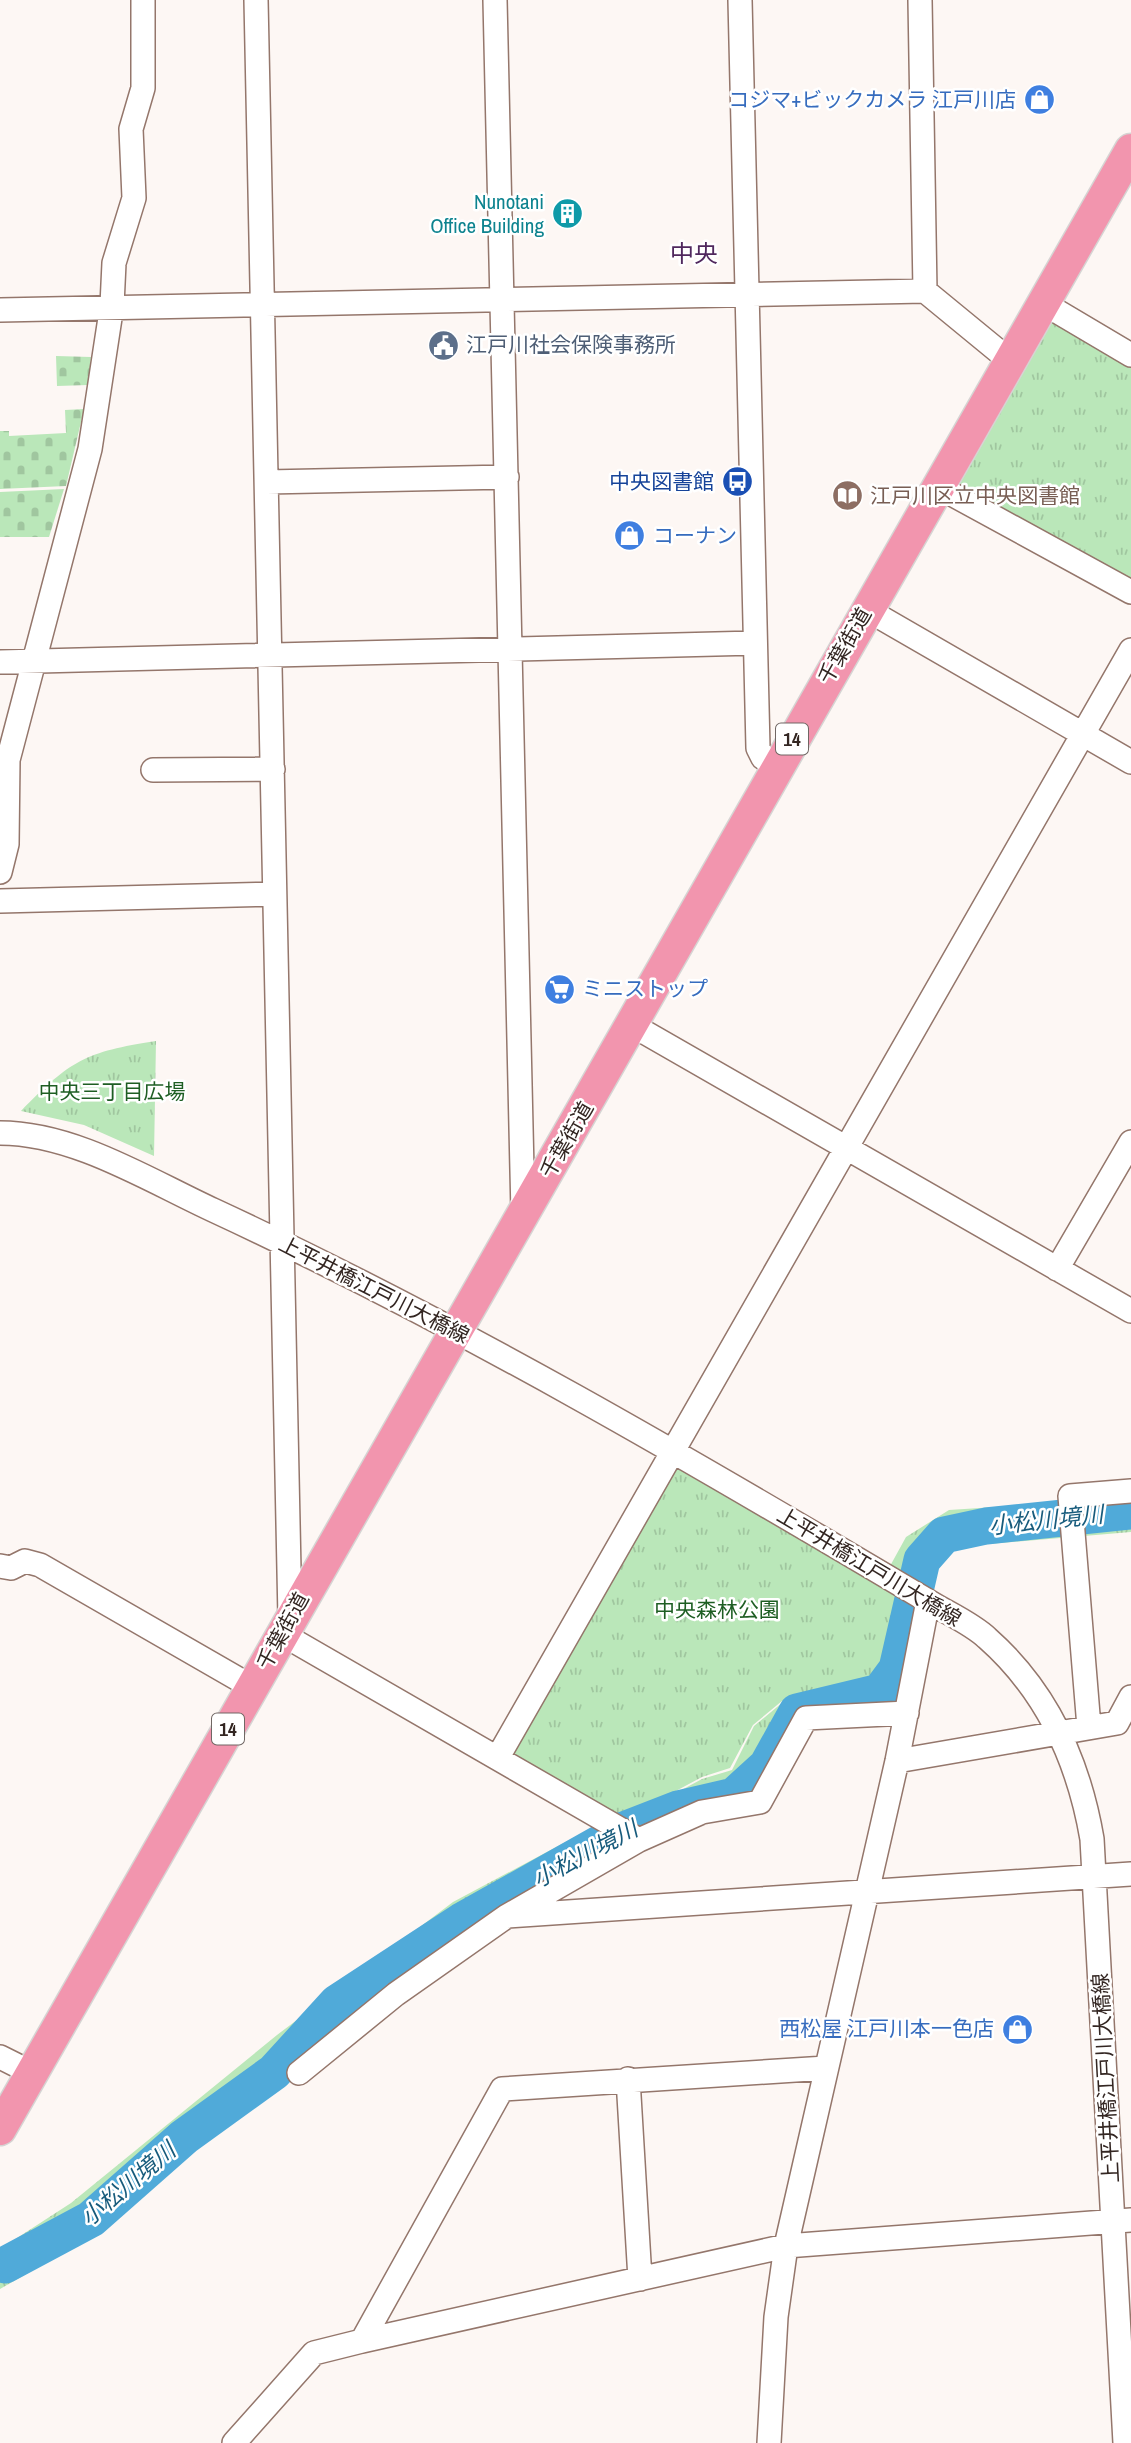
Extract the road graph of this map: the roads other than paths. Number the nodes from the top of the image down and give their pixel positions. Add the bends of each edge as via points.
1 (144, 0) edge
2 (256, 0) edge
3 (495, 0) edge
4 (740, 0) edge
5 (920, 0) edge
6 (1131, 150) edge
7 (925, 291) junction
8 (745, 293) junction
9 (501, 299) junction
10 (1043, 303) junction
11 (262, 304) junction
12 (111, 305) junction
13 (0, 310) edge
14 (1131, 355) edge
15 (1009, 360) junction
16 (507, 477) junction
17 (267, 482) junction
18 (937, 486) junction
19 (1131, 592) edge
20 (866, 609) junction
21 (755, 643) junction
22 (512, 648) junction
23 (1131, 650) edge
24 (272, 655) junction
25 (0, 662) edge
26 (35, 662) junction
27 (1083, 734) junction
28 (1131, 762) edge
29 (778, 765) junction
30 (272, 769) junction
31 (153, 770) dead end
32 (0, 872) edge
33 (274, 894) junction
34 (0, 901) edge
35 (632, 1025) junction
36 (0, 1133) edge
37 (1131, 1142) edge
38 (848, 1149) junction
39 (523, 1217) junction
40 (283, 1243) junction
41 (1057, 1269) junction
42 (1131, 1311) edge
43 (458, 1331) junction
44 (672, 1452) junction
45 (1131, 1491) edge
46 (0, 1566) edge
47 (919, 1595) junction
48 (286, 1626) junction
49 (252, 1686) junction
50 (1131, 1696) edge
51 (906, 1713) junction
52 (1089, 1727) junction
53 (1059, 1732) junction
54 (498, 1757) junction
55 (897, 1761) junction
56 (634, 1837) junction
57 (1131, 1874) edge
58 (1094, 1876) junction
59 (865, 1891) junction
60 (508, 1916) junction
61 (0, 2057) edge
62 (826, 2068) junction
63 (32, 2073) junction
64 (299, 2073) dead end
65 (628, 2079) junction
66 (0, 2129) edge
67 (1122, 2221) edge
68 (786, 2246) junction
69 (639, 2279) junction
70 (362, 2341) junction
71 (234, 2443) edge
72 (769, 2443) edge
73 (1125, 2443) edge

1 - 12 street via 143,88 131,129 134,198 114,262
2 - 11 street
3 - 9 street
4 - 8 street
5 - 7 street
6 - 10 highway, 千葉街道 / 14
7 - 8 street
7 - 15 street
8 - 9 street
8 - 21 street
9 - 11 street
9 - 16 street
10 - 14 street
10 - 15 highway, 千葉街道 / 14
11 - 12 street
11 - 17 street
12 - 13 street
12 - 26 street via 90,449
15 - 18 highway, 千葉街道 / 14
16 - 17 street
16 - 22 street
17 - 24 street
18 - 19 street
18 - 20 highway, 千葉街道 / 14
20 - 27 street
20 - 29 highway, 千葉街道 / 14
21 - 22 street
21 - 29 street via 758,748 763,758
22 - 24 street
22 - 39 street
23 - 27 street
24 - 26 street
24 - 30 street
25 - 26 street
26 - 32 street via 8,760 7,845
27 - 28 street
27 - 38 street
29 - 35 highway, 千葉街道 / 14
30 - 31 street
30 - 33 street
33 - 34 street
33 - 40 street
35 - 38 street
35 - 39 highway, 千葉街道 / 14
36 - 40 street, 上平井橋江戸川大橋線 via 31,1136 82,1151
37 - 41 street
38 - 41 street
38 - 44 street
39 - 43 highway, 千葉街道 / 14
40 - 43 street, 上平井橋江戸川大橋線
40 - 48 street
41 - 42 street
43 - 44 street, 上平井橋江戸川大橋線
43 - 48 highway, 千葉街道 / 14
44 - 47 street, 上平井橋江戸川大橋線
44 - 54 street
45 - 52 street via 1070,1496
46 - 49 street via 12,1568 25,1561 40,1564
47 - 51 street
47 - 53 street, 上平井橋江戸川大橋線 via 986,1637 1023,1676
48 - 49 highway, 千葉街道 / 14
48 - 54 street
49 - 63 highway, 千葉街道 / 14
50 - 52 street via 1117,1723
51 - 55 street
51 - 56 street via 806,1718 761,1802 702,1811
52 - 53 street
53 - 55 street
53 - 58 street, 上平井橋江戸川大橋線 via 1082,1786
54 - 56 street
55 - 59 street
56 - 60 street
57 - 58 street
58 - 59 street
58 - 67 street, 上平井橋江戸川大橋線
59 - 60 street
59 - 62 street
60 - 64 street via 396,1994
61 - 63 street
62 - 65 street
62 - 68 street
63 - 66 highway, 千葉街道 / 14
65 - 69 street
65 - 70 street via 502,2089
67 - 68 street
67 - 73 street, 上平井橋江戸川大橋線
68 - 69 street
68 - 72 street via 776,2310
69 - 70 street
70 - 71 street via 314,2353

